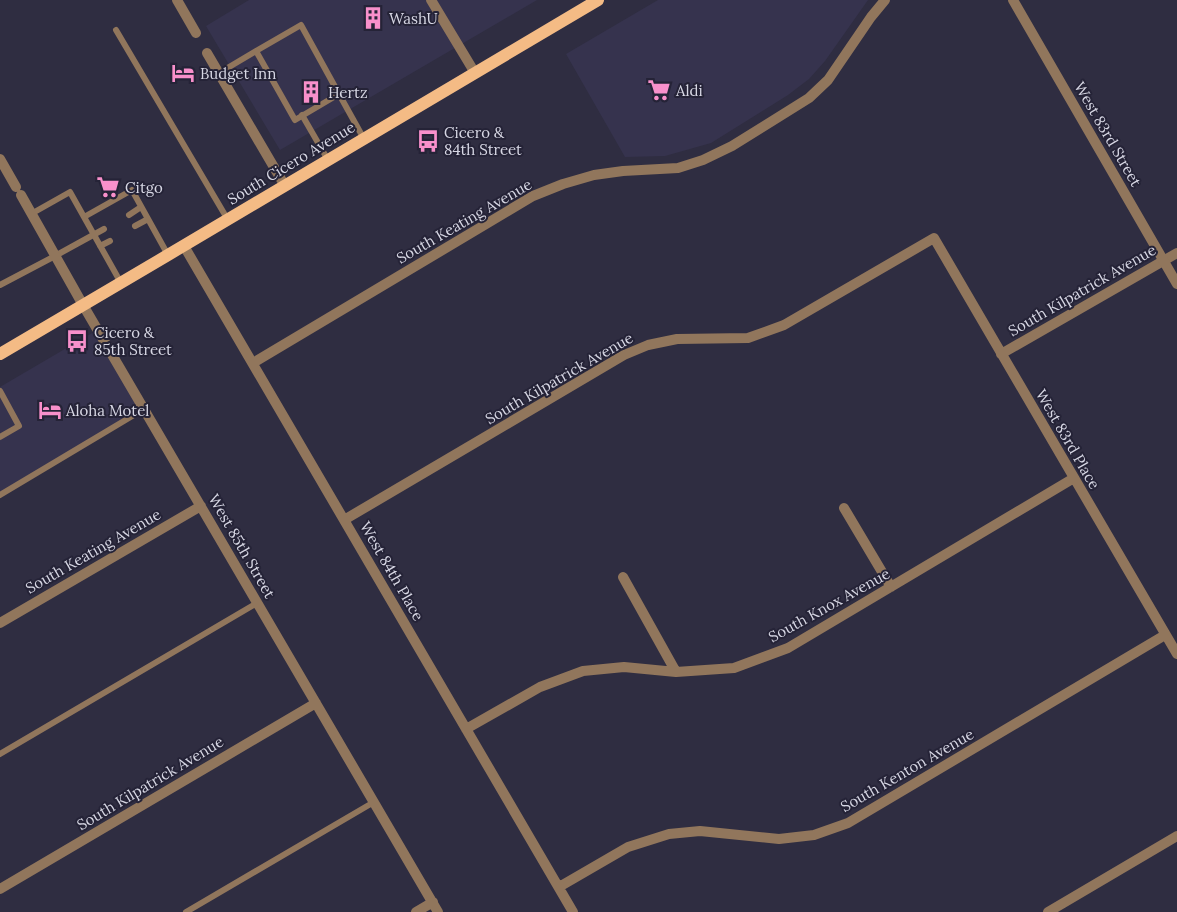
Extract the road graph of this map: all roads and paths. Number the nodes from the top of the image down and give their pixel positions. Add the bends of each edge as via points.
1 (177, 0) edge
2 (431, 0) edge
3 (598, 0) edge
4 (885, 0) edge
5 (1014, 0) edge
6 (116, 30) dead end
7 (196, 33) dead end
8 (256, 51) junction
9 (207, 53) dead end
10 (219, 73) junction
11 (475, 73) junction
12 (339, 94) junction
13 (302, 116) junction
14 (364, 139) junction
15 (0, 159) edge
16 (328, 160) junction
17 (285, 186) junction
18 (142, 207) junction
19 (31, 214) junction
20 (128, 215) dead end
21 (84, 217) junction
22 (148, 218) junction
23 (228, 220) junction
24 (135, 226) dead end
25 (104, 229) dead end
26 (94, 235) junction
27 (934, 238) joint
28 (110, 241) dead end
29 (100, 246) junction
30 (184, 246) junction
31 (1177, 252) edge
32 (168, 255) junction
33 (55, 256) junction
34 (1163, 260) junction
35 (121, 283) junction
36 (1177, 284) edge
37 (0, 285) edge
38 (83, 305) junction
39 (1, 352) edge
40 (1001, 354) junction
41 (253, 363) junction
42 (0, 391) edge
43 (144, 410) junction
44 (0, 437) edge
45 (1074, 478) junction
46 (0, 495) edge
47 (201, 506) junction
48 (844, 508) dead end
49 (344, 520) junction
50 (623, 577) dead end
51 (891, 588) junction
52 (258, 603) junction
53 (0, 623) edge
54 (1165, 635) junction
55 (1177, 654) edge
56 (676, 672) junction
57 (316, 702) junction
58 (466, 729) junction
59 (0, 754) edge
60 (374, 802) junction
61 (1177, 836) edge
62 (559, 886) junction
63 (0, 889) edge
64 (433, 902) junction
65 (186, 912) edge
66 (416, 912) edge
67 (438, 912) edge
68 (573, 912) edge
69 (1048, 912) edge

1 - 7 street
2 - 11 street
3 - 11 main road, South Cicero Avenue
4 - 41 street, South Keating Avenue via 828,80 809,98 732,146 678,168 623,170 594,175 533,196
5 - 34 street, West 83rd Street
6 - 23 lane
8 - 10 lane
8 - 12 lane via 301,25
8 - 13 lane via 295,120
9 - 10 street
10 - 17 street
11 - 14 main road, South Cicero Avenue
12 - 13 lane
12 - 14 lane
13 - 16 lane
14 - 16 main road, South Cicero Avenue
15 - 19 street, West 85th Street
16 - 17 main road, South Cicero Avenue
17 - 23 main road, South Cicero Avenue
18 - 20 lane
18 - 21 lane via 132,190
18 - 22 lane
19 - 21 lane via 70,192
19 - 33 street, West 85th Street
21 - 26 lane
22 - 24 lane
22 - 32 lane
23 - 30 main road, South Cicero Avenue
25 - 26 lane
26 - 29 lane
26 - 33 lane
27 - 40 street, West 83rd Place
27 - 49 street, South Kilpatrick Avenue via 784,325 748,338 677,339 648,345 624,355
28 - 29 lane
29 - 35 lane
30 - 32 main road, South Cicero Avenue
30 - 41 street, West 84th Place
31 - 34 street, South Kilpatrick Avenue
32 - 35 main road, South Cicero Avenue
33 - 37 lane
33 - 38 street, West 85th Street
34 - 36 street, West 83rd Street
34 - 40 street, South Kilpatrick Avenue
35 - 38 main road, South Cicero Avenue
38 - 39 main road, South Cicero Avenue
38 - 43 street, West 85th Street
40 - 45 street, West 83rd Place
41 - 49 street, West 84th Place
42 - 44 lane via 19,426
43 - 46 lane
43 - 47 street, West 85th Street
45 - 51 street, South Knox Avenue
45 - 54 street, West 83rd Place
47 - 52 street, West 85th Street
47 - 53 street, South Keating Avenue
48 - 51 street
49 - 58 street, West 84th Place
50 - 56 street
51 - 56 street, South Knox Avenue via 788,648 734,668
52 - 57 street, West 85th Street
52 - 59 lane
54 - 55 street, West 83rd Place
54 - 62 street, South Kenton Avenue via 848,823 814,835 779,839 700,831 669,834 628,847
56 - 58 street, South Knox Avenue via 624,667 584,671 540,688
57 - 60 street, West 85th Street
57 - 63 street, South Kilpatrick Avenue
58 - 62 street, West 84th Place
60 - 64 street, West 85th Street
60 - 65 lane
61 - 69 street
62 - 68 street, West 84th Place
64 - 66 street
64 - 67 street, West 85th Street

